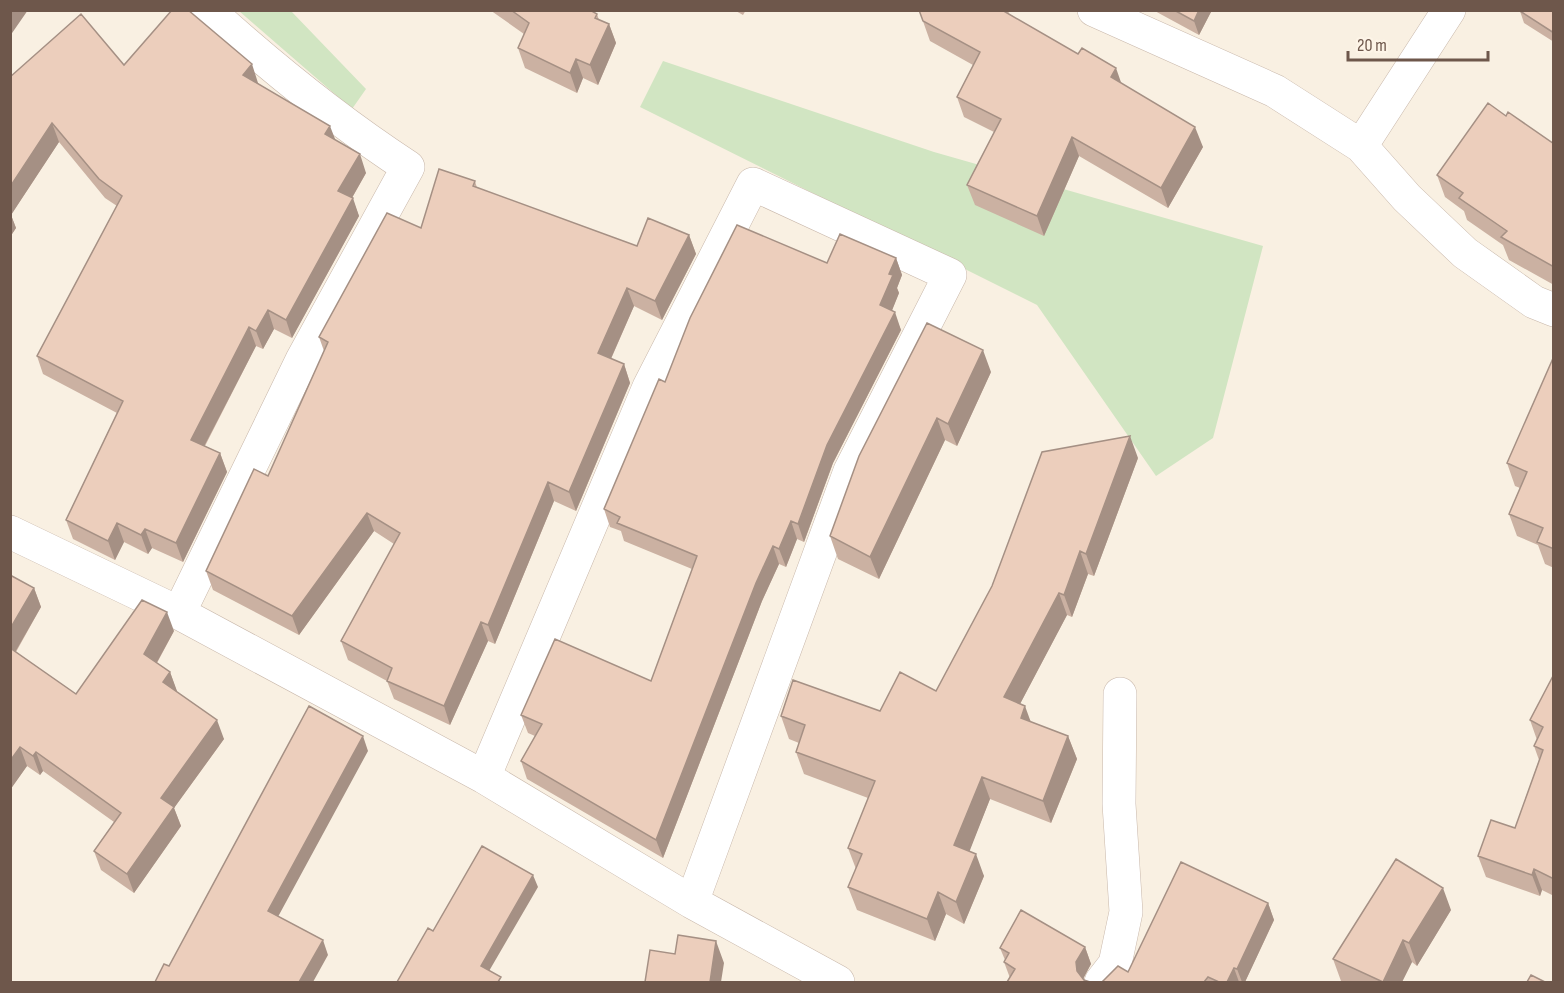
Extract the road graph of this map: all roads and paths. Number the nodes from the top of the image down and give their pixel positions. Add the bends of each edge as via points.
1 (208, 10) edge
2 (1094, 10) edge
3 (1449, 10) edge
4 (1361, 146) junction
5 (1554, 310) edge
6 (10, 532) edge
7 (179, 613) junction
8 (1120, 694) dead end
9 (484, 777) junction
10 (692, 902) junction
11 (838, 982) edge
12 (1101, 982) edge

1 - 7 street via 350,130 408,167 302,360
2 - 4 street via 1275,91
3 - 4 street
4 - 5 street via 1407,198 1465,253 1534,302
6 - 7 street
7 - 9 street
8 - 12 street via 1119,804 1126,912 1115,964
9 - 10 street
9 - 10 street via 649,387 753,184 950,275 850,471
10 - 11 street

